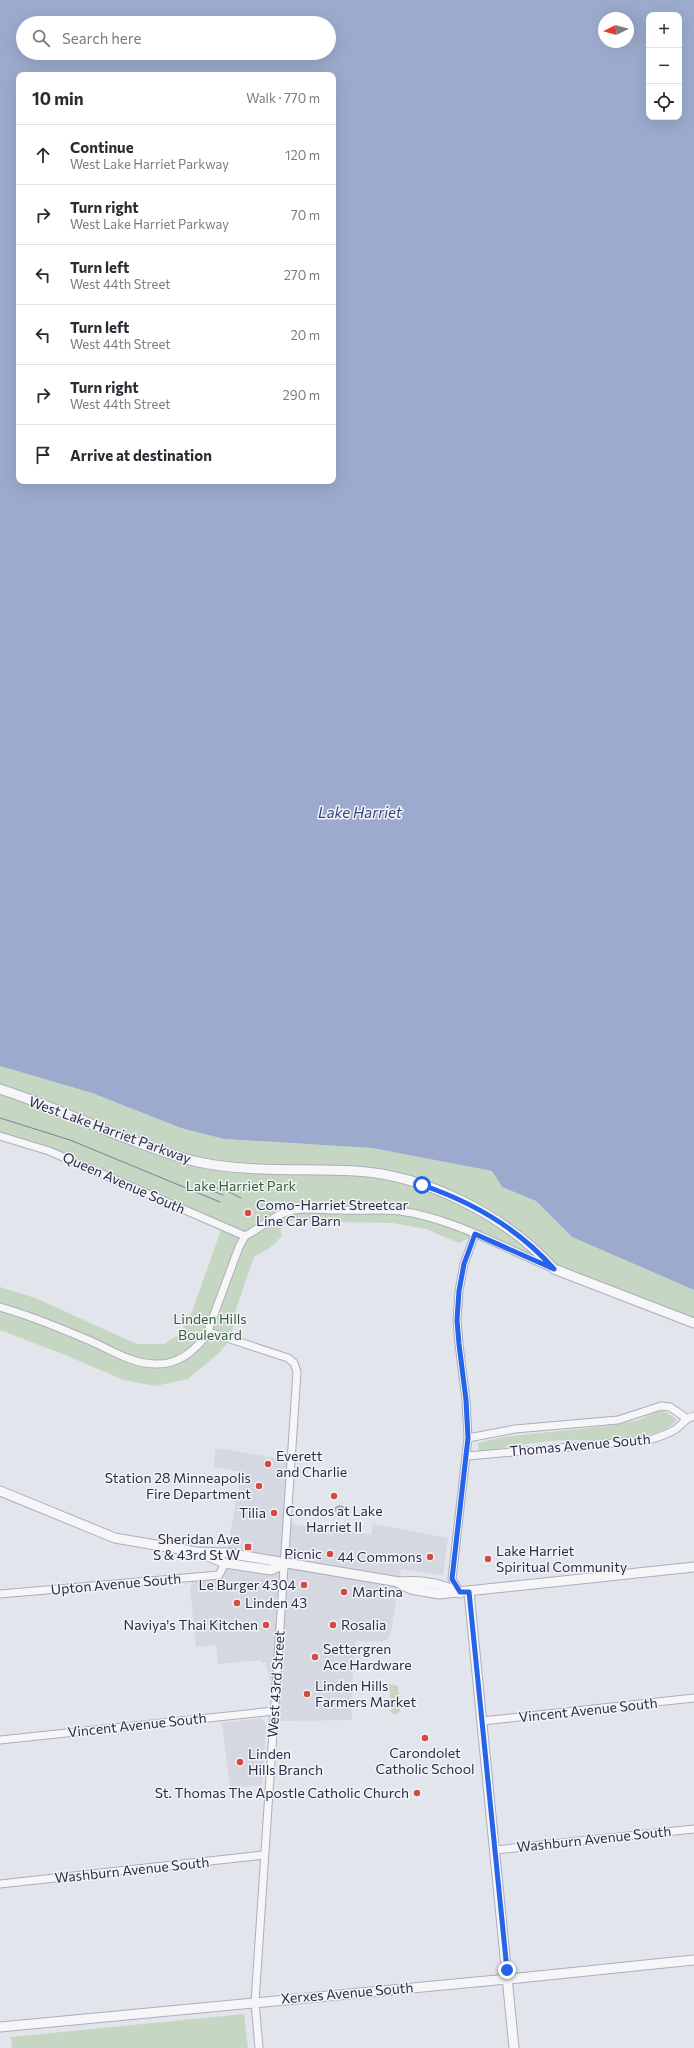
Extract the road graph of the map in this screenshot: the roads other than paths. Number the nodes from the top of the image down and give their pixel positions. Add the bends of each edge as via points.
1 (0, 1089) edge
2 (0, 1136) edge
3 (475, 1234) junction
4 (245, 1236) junction
5 (554, 1269) junction
6 (0, 1307) edge
7 (694, 1323) edge
8 (208, 1332) junction
9 (694, 1416) edge
10 (686, 1418) junction
11 (468, 1438) junction
12 (467, 1456) junction
13 (0, 1491) edge
14 (196, 1552) junction
15 (225, 1563) junction
16 (284, 1564) junction
17 (694, 1567) edge
18 (465, 1592) junction
19 (0, 1594) edge
20 (694, 1698) edge
21 (274, 1711) junction
22 (482, 1721) junction
23 (0, 1740) edge
24 (694, 1829) edge
25 (495, 1850) junction
26 (264, 1855) junction
27 (0, 1884) edge
28 (694, 1960) edge
29 (508, 1979) junction
30 (254, 2002) junction
31 (0, 2027) edge
32 (259, 2048) edge
33 (514, 2048) edge

1 - 5 street, West Lake Harriet Parkway via 169,1155 199,1162 229,1168 357,1171 422,1185 452,1195 497,1220 538,1250
2 - 4 street, Queen Avenue South via 49,1151
3 - 4 street, West Lake Harriet Parkway, bridge via 448,1222 398,1211 290,1210
3 - 5 street, West Lake Harriet Parkway
3 - 11 street via 464,1264 457,1320
4 - 8 street
5 - 7 street, West Lake Harriet Parkway
6 - 8 street via 139,1362 154,1364 170,1363 184,1358 196,1348
8 - 16 street, West 43rd Street via 288,1358 298,1372
9 - 10 street, Thomas Avenue South
10 - 11 street, Thomas Avenue South via 670,1407 661,1406 618,1420 515,1429
10 - 12 street, Thomas Avenue South via 679,1427 650,1440
11 - 12 street
12 - 18 street via 452,1579
13 - 14 street via 115,1538
14 - 15 street
14 - 16 street via 227,1553
15 - 16 street via 271,1570
15 - 19 street, Upton Avenue South via 219,1575
16 - 18 street via 399,1582 443,1585
16 - 21 street, West 43rd Street
17 - 18 street
18 - 22 street
20 - 22 street, Vincent Avenue South
21 - 23 street, Vincent Avenue South
21 - 26 street, West 43rd Street
22 - 25 street
24 - 25 street, Washburn Avenue South
25 - 29 street
26 - 27 street, Washburn Avenue South
26 - 30 street, West 43rd Street
28 - 29 street, Xerxes Avenue South
29 - 30 street, Xerxes Avenue South
29 - 33 street
30 - 31 street, Xerxes Avenue South
30 - 32 street, West 43rd Street

